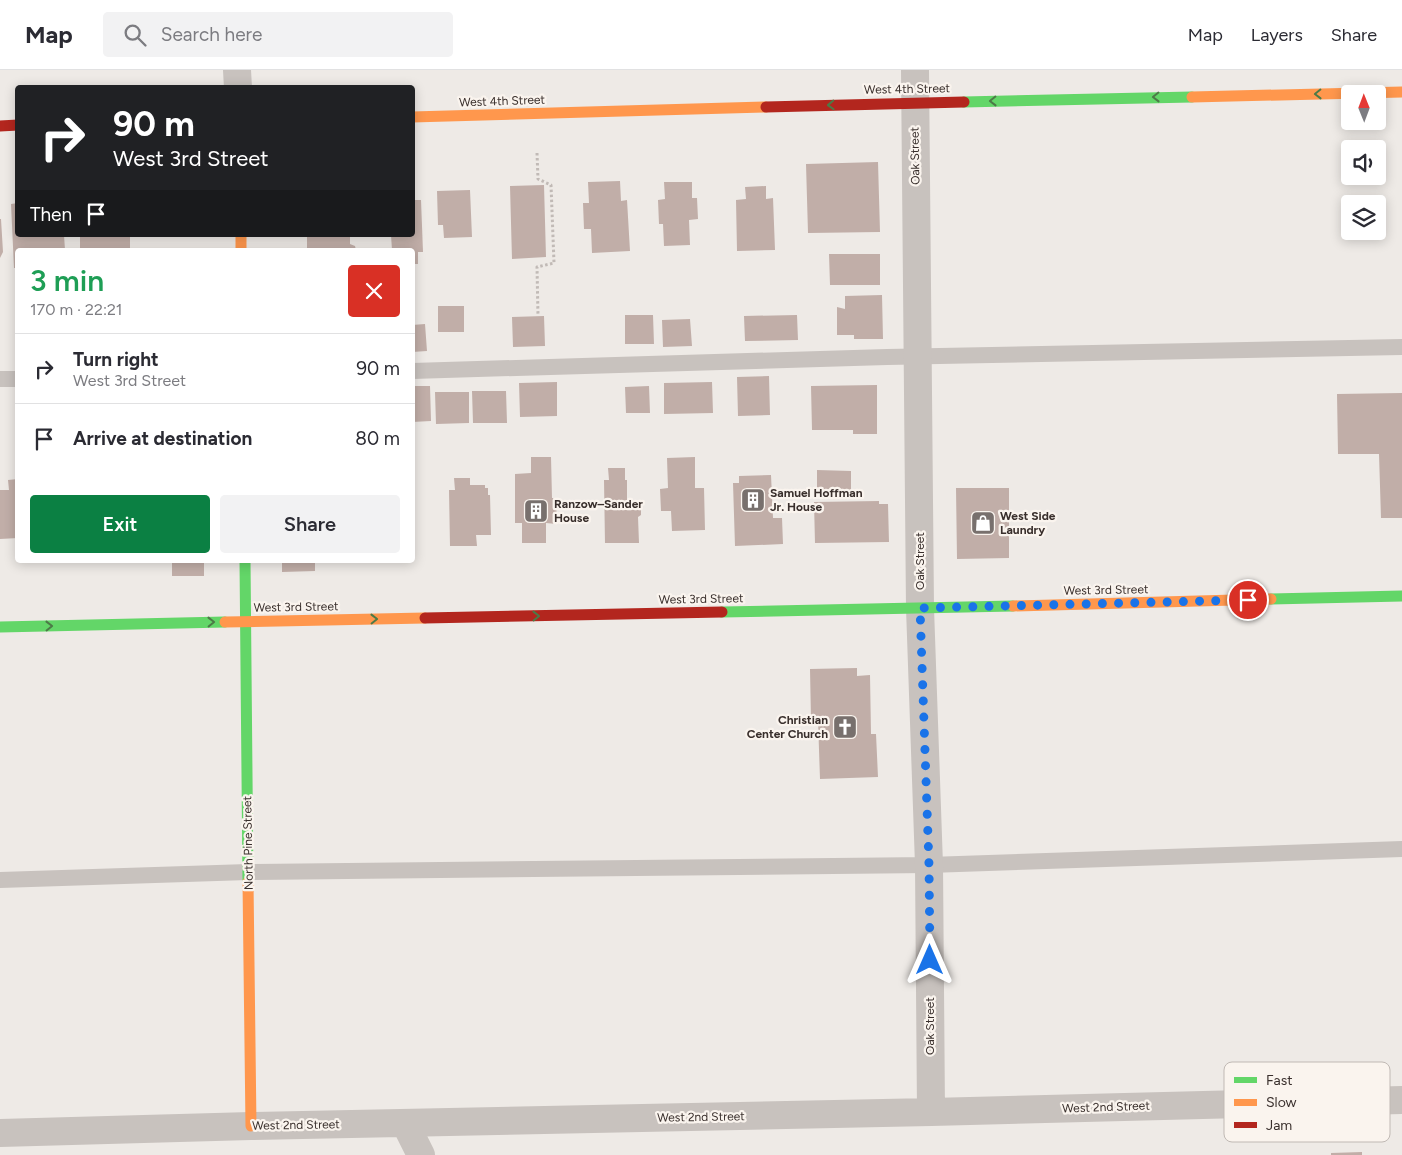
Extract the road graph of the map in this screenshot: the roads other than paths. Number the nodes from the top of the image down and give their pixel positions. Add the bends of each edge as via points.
1 (237, 70) edge
2 (914, 70) edge
3 (238, 85) edge
4 (1402, 92) edge
5 (915, 103) junction
6 (415, 117) edge
7 (15, 125) edge
8 (0, 126) edge
9 (1402, 347) edge
10 (918, 356) junction
11 (415, 370) edge
12 (0, 379) edge
13 (15, 379) edge
14 (245, 563) edge
15 (1402, 596) edge
16 (920, 608) junction
17 (246, 622) junction
18 (0, 627) edge
19 (1402, 849) edge
20 (929, 865) junction
21 (248, 872) junction
22 (0, 880) edge
23 (1224, 1105) edge
24 (931, 1112) junction
25 (405, 1123) junction
26 (251, 1126) junction
27 (0, 1133) edge
28 (421, 1155) edge

1 - 3 street
2 - 5 street, Oak Street
4 -> 5 main road, West 4th Street
5 -> 6 main road, West 4th Street
5 - 10 street, Oak Street
7 - 8 main road
9 - 10 lane
10 - 11 lane
10 - 16 street, Oak Street
12 - 13 lane
14 - 17 main road, North Pine Street
15 - 16 main road, West 3rd Street
17 -> 16 main road, West 3rd Street
16 - 20 street, Oak Street
18 -> 17 main road, West 3rd Street
17 - 21 main road, North Pine Street
19 - 20 lane
20 - 21 lane
20 - 24 street, Oak Street
21 - 22 lane
21 - 26 main road, North Pine Street
23 - 24 street, West 2nd Street
24 - 25 street, West 2nd Street
25 - 26 street, West 2nd Street
25 - 28 street
26 - 27 street, West 2nd Street

